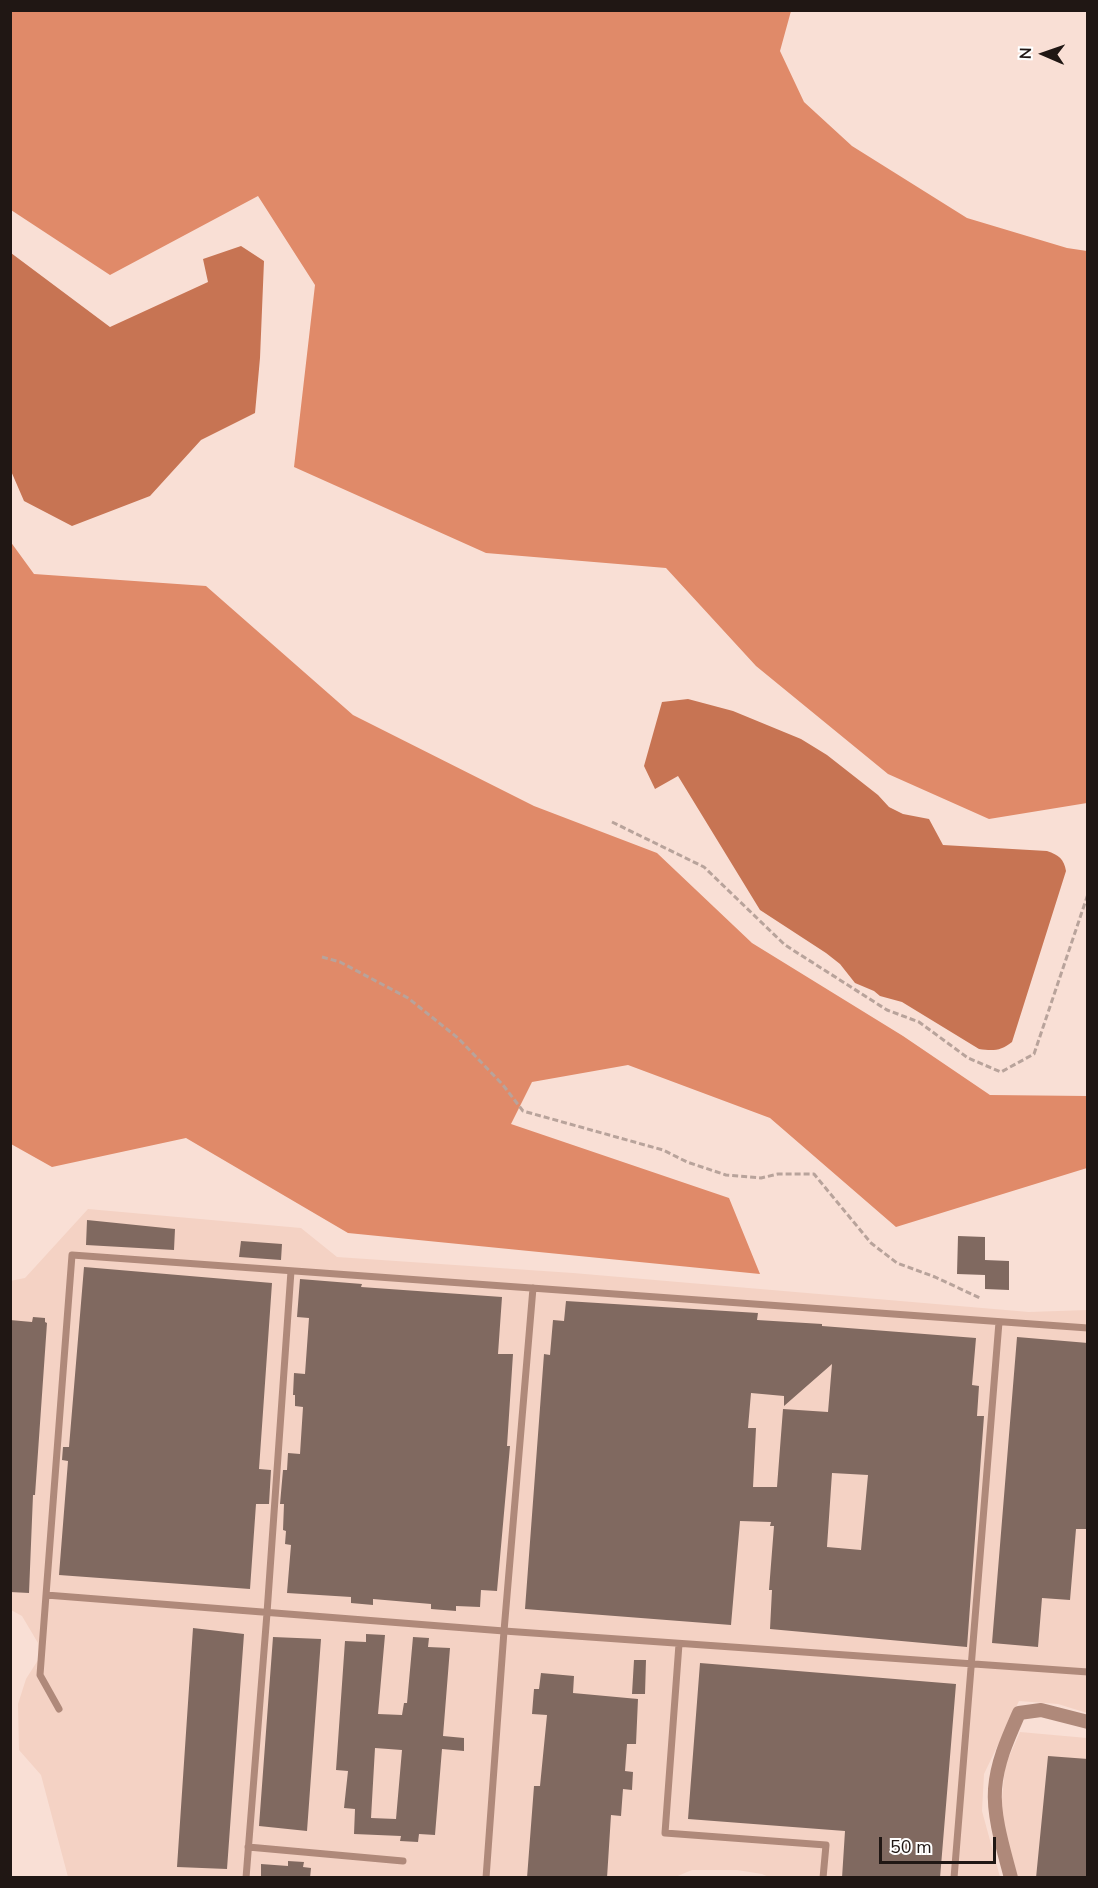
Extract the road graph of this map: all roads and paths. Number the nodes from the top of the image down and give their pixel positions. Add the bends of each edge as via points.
1 (612, 822) dead end
2 (1088, 894) edge
3 (322, 957) dead end
4 (291, 1271) junction
5 (533, 1288) junction
6 (980, 1298) dead end
7 (999, 1322) junction
8 (1088, 1328) edge
9 (46, 1595) junction
10 (267, 1613) junction
11 (504, 1631) junction
12 (679, 1644) junction
13 (972, 1664) junction
14 (1088, 1672) edge
15 (59, 1708) dead end
16 (1088, 1722) edge
17 (248, 1847) junction
18 (403, 1861) dead end
19 (246, 1878) edge
20 (486, 1878) edge
21 (823, 1878) edge
22 (954, 1878) edge
23 (1011, 1878) edge

1 - 2 path via 704,867 785,945 887,1010 919,1022 969,1058 1001,1071 1034,1054
3 - 6 path via 340,962 408,998 458,1038 523,1111 663,1149 726,1175 761,1178 814,1174 871,1243 897,1263
4 - 5 lane
4 - 9 lane via 72,1255
4 - 10 lane
5 - 7 lane
5 - 11 lane
7 - 8 lane
7 - 13 lane
9 - 10 lane
9 - 15 lane via 40,1675
10 - 11 lane
10 - 17 lane
11 - 12 lane
11 - 20 lane
12 - 13 lane
12 - 21 lane via 665,1833 826,1845
13 - 14 lane
13 - 22 lane
16 - 23 street via 1041,1710 1019,1713 1003,1749 995,1790 999,1831
17 - 18 lane
17 - 19 lane

